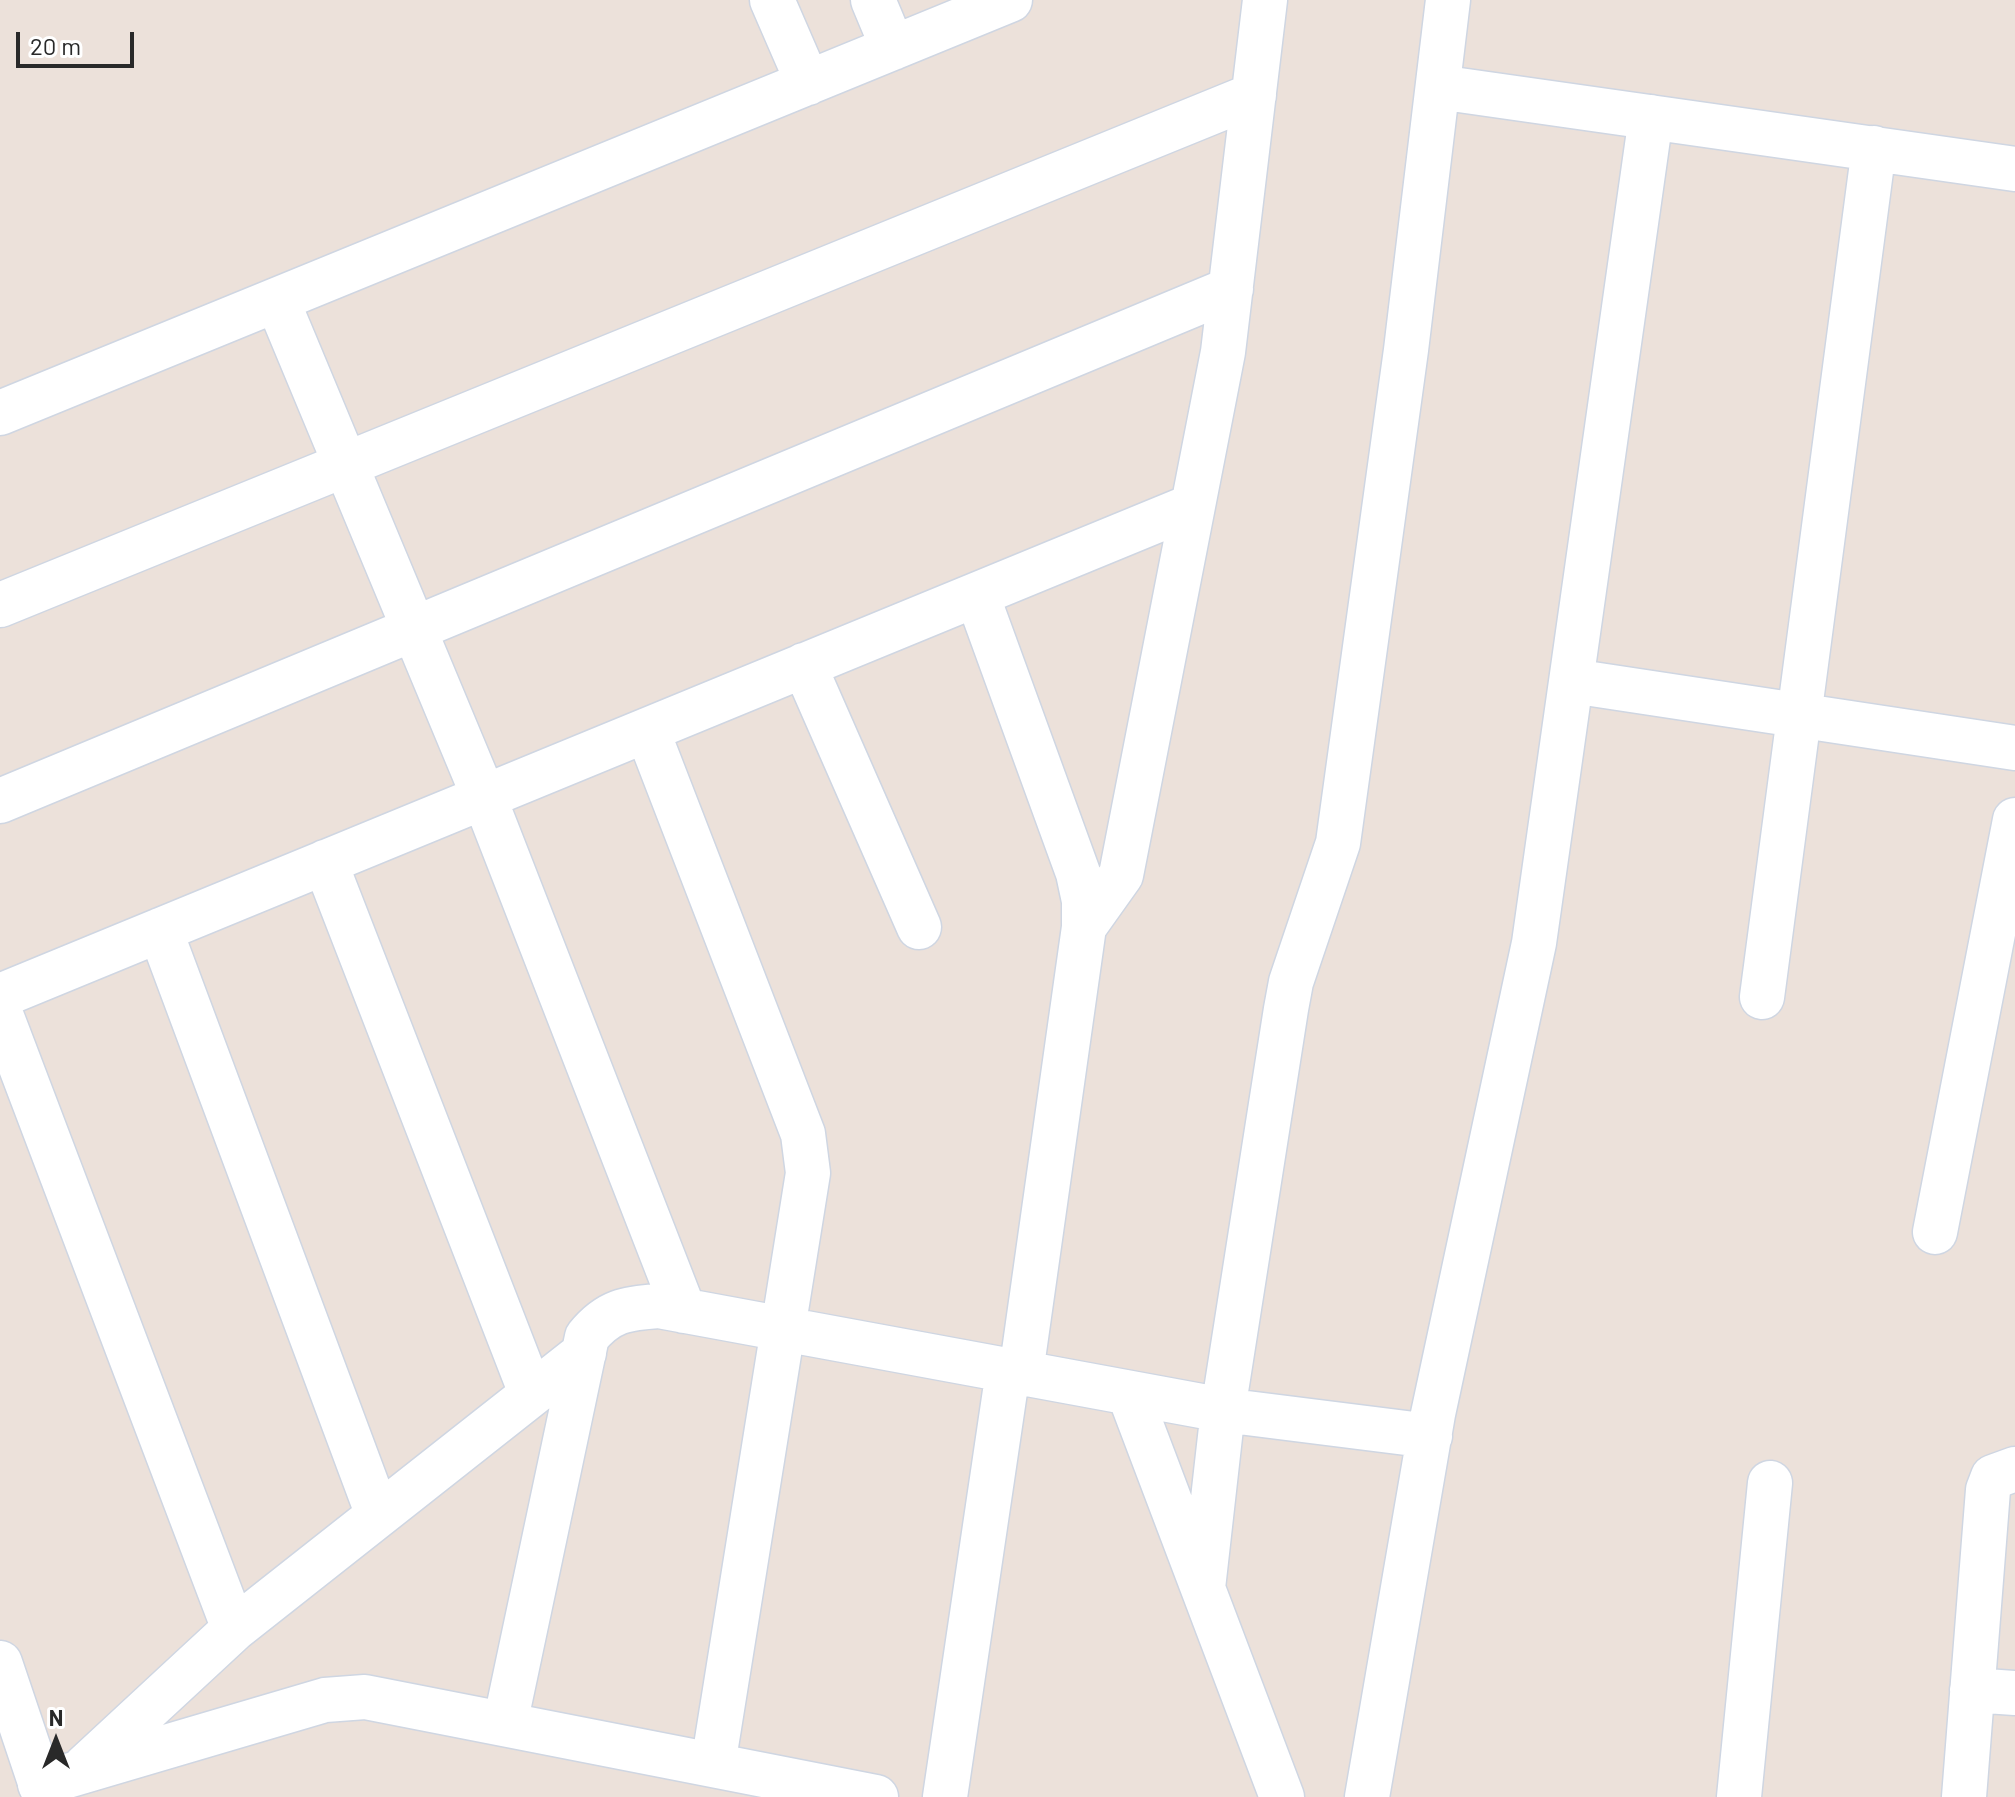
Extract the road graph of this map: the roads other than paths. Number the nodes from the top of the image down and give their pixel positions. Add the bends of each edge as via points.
1 (772, 0) edge
2 (873, 0) edge
3 (1265, 0) edge
4 (1448, 0) edge
5 (984, 5) edge
6 (893, 48) junction
7 (808, 83) junction
8 (1438, 87) junction
9 (1254, 95) junction
10 (1651, 117) junction
11 (1874, 148) junction
12 (2015, 169) edge
13 (1231, 289) junction
14 (277, 300) junction
15 (0, 413) edge
16 (344, 465) junction
17 (1192, 506) junction
18 (977, 595) junction
19 (0, 605) edge
20 (415, 628) junction
21 (804, 665) junction
22 (1572, 681) junction
23 (1800, 715) junction
24 (647, 730) junction
25 (2015, 748) edge
26 (484, 797) junction
27 (0, 801) edge
28 (1053, 803) junction
29 (2015, 820) edge
30 (1126, 851) junction
31 (325, 862) junction
32 (919, 927) dead end
33 (1084, 927) junction
34 (160, 930) junction
35 (0, 996) edge
36 (1762, 997) dead end
37 (0, 1012) edge
38 (1935, 1232) dead end
39 (684, 1311) junction
40 (783, 1329) junction
41 (584, 1353) junction
42 (1014, 1372) junction
43 (531, 1393) junction
44 (1129, 1393) junction
45 (1223, 1410) junction
46 (1430, 1436) junction
47 (2015, 1469) edge
48 (1770, 1483) dead end
49 (378, 1515) junction
50 (1203, 1588) junction
51 (234, 1629) junction
52 (0, 1663) edge
53 (1972, 1690) junction
54 (2015, 1693) edge
55 (505, 1724) junction
56 (713, 1765) junction
57 (55, 1785) edge
58 (876, 1797) edge
59 (897, 1797) edge
60 (907, 1797) edge
61 (945, 1797) edge
62 (1282, 1797) edge
63 (1367, 1797) edge
64 (1739, 1797) edge
65 (1964, 1797) edge

1 - 7 street
2 - 6 street
3 - 9 street
4 - 8 street
5 - 6 street
6 - 7 street
7 - 14 street
8 - 10 street
8 - 45 street via 1338,843 1291,982
9 - 13 street
9 - 16 street
10 - 11 street
10 - 22 street
11 - 12 street
11 - 23 street
13 - 17 street
13 - 20 street
14 - 15 street
14 - 16 street
16 - 19 street
16 - 20 street
17 - 18 street
17 - 30 street
18 - 21 street
18 - 28 street
20 - 26 street
20 - 27 street
21 - 24 street
21 - 32 street
22 - 23 street
22 - 46 street via 1534,943
23 - 25 street
23 - 36 street
24 - 26 street
24 - 40 street via 803,1134 808,1173
26 - 31 street
26 - 39 street
28 - 30 street
28 - 33 street via 1078,873
29 - 38 street
30 - 33 street via 1117,884
31 - 34 street
31 - 43 street
33 - 42 street
34 - 35 street
34 - 49 street
37 - 51 street
39 - 40 street
39 - 41 street via 625,1308 601,1319 587,1337
40 - 42 street
40 - 56 street
41 - 43 street
41 - 55 street
42 - 44 street
42 - 61 street
43 - 49 street
44 - 45 street
44 - 50 street
45 - 46 street
45 - 50 street
46 - 63 street
47 - 53 street via 1993,1477 1988,1490
48 - 64 street
49 - 51 street
50 - 62 street
51 - 57 street
52 - 57 street
53 - 54 street
53 - 65 street
55 - 56 street
55 - 57 street via 347,1697
56 - 58 street
59 - 60 street

